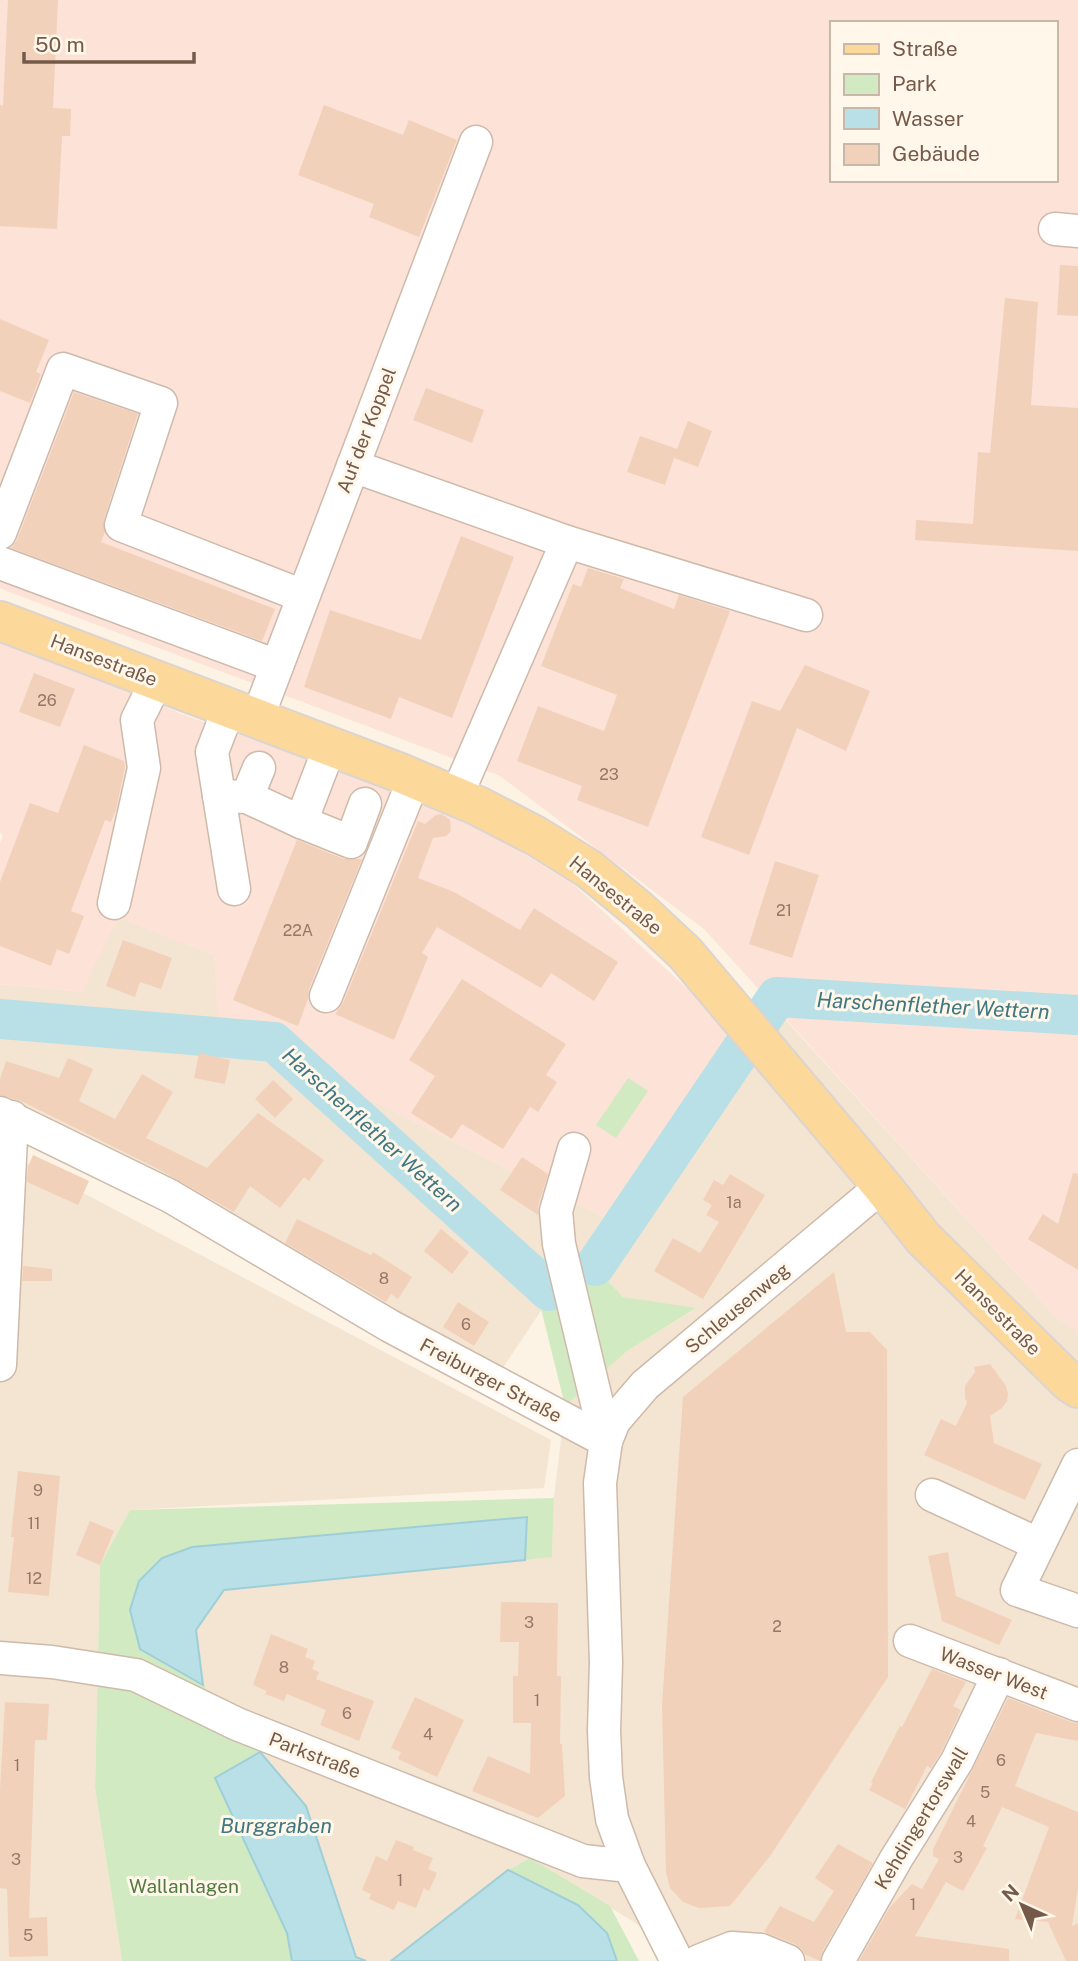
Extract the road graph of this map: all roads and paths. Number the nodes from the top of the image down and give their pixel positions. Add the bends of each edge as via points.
1 (476, 142) dead end
2 (353, 466) junction
3 (0, 533) edge
4 (567, 542) junction
5 (0, 563) edge
6 (303, 596) junction
7 (806, 615) dead end
8 (0, 621) edge
9 (277, 666) junction
10 (157, 680) junction
11 (243, 714) junction
12 (330, 746) junction
13 (414, 779) junction
14 (242, 787) junction
15 (456, 797) junction
16 (365, 804) dead end
17 (301, 821) junction
18 (234, 890) dead end
19 (114, 903) dead end
20 (326, 996) dead end
21 (6, 1115) edge
22 (574, 1149) dead end
23 (882, 1186) junction
24 (0, 1365) edge
25 (1075, 1380) edge
26 (606, 1441) junction
27 (1078, 1465) edge
28 (932, 1495) dead end
29 (1038, 1544) junction
30 (1078, 1611) edge
31 (910, 1641) dead end
32 (0, 1658) edge
33 (999, 1674) junction
34 (1078, 1705) edge
35 (629, 1866) junction
36 (677, 1961) edge
37 (699, 1961) edge
38 (788, 1961) edge
39 (838, 1961) edge

1 - 2 street, Auf der Koppel
2 - 4 street
2 - 6 street, Auf der Koppel
3 - 6 street via 63,369 161,402 121,525
4 - 7 street
4 - 15 street
5 - 9 street
6 - 9 street, Auf der Koppel
8 - 10 main road, Hansestraße
9 - 11 street, Auf der Koppel
10 - 11 main road, Hansestraße
10 - 19 street via 137,720 144,768
11 - 12 main road, Hansestraße
11 - 14 street, Auf der Koppel via 212,751
12 - 13 main road, Hansestraße
12 - 17 street
13 - 15 main road, Hansestraße
13 - 20 street
14 - 17 street
14 - 18 street, Auf der Koppel
15 - 23 main road, Hansestraße via 536,836 589,869 639,910 685,953
16 - 17 street via 351,842
21 - 24 street
21 - 26 street, Freiburger Straße via 170,1196 390,1326
22 - 26 street via 556,1211 559,1244
23 - 25 main road, Hansestraße via 923,1238
23 - 26 street, Schleusenweg via 645,1385 614,1421
26 - 35 street via 600,1483 606,1777 612,1819
27 - 29 street
28 - 29 street
29 - 30 street via 1017,1590
31 - 33 street, Wasser West
32 - 35 street, Parkstraße via 136,1675 237,1724 583,1861
33 - 34 street, Wasser West
33 - 39 street, Kehdingertorswall via 957,1761
35 - 36 street
37 - 38 street via 732,1948 761,1951

